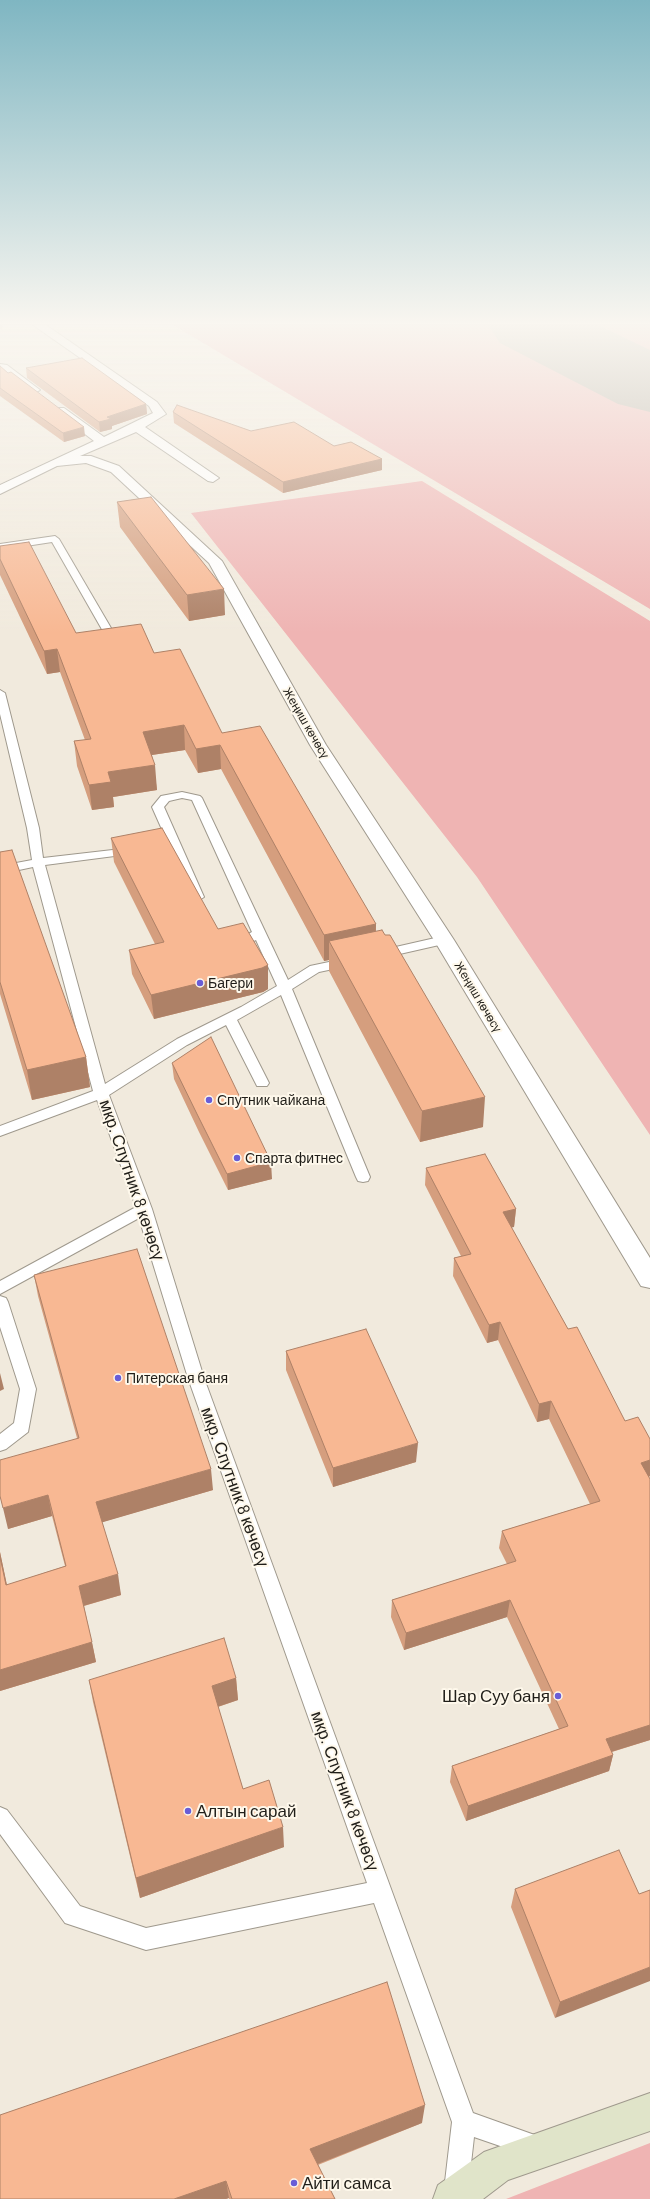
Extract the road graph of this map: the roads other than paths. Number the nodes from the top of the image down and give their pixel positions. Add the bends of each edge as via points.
1 (84, 428) edge
2 (135, 428) edge
3 (138, 428) edge
4 (102, 441) junction
5 (54, 463) junction
6 (213, 478) dead end
7 (0, 490) edge
8 (0, 547) edge
9 (113, 640) edge
10 (0, 693) edge
11 (3, 714) edge
12 (175, 845) junction
13 (160, 847) edge
14 (144, 849) edge
15 (38, 862) junction
16 (0, 870) edge
17 (204, 910) edge
18 (259, 933) junction
19 (224, 940) edge
20 (444, 940) junction
21 (284, 986) junction
22 (229, 1018) junction
23 (262, 1083) dead end
24 (101, 1093) junction
25 (0, 1131) edge
26 (363, 1178) dead end
27 (144, 1208) junction
28 (650, 1279) edge
29 (0, 1288) edge
30 (0, 1302) edge
31 (0, 1444) edge
32 (0, 1817) edge
33 (381, 1892) junction
34 (650, 2112) edge
35 (464, 2122) junction
36 (543, 2149) junction
37 (454, 2198) edge

1 - 4 street
2 - 4 street
3 - 6 street
4 - 5 street
5 - 7 street
5 - 20 street, Жеңиш көчөсү via 88,459 114,469 215,562 318,745
8 - 9 lane via 54,539
10 - 11 lane
11 - 15 lane via 33,828
12 - 13 lane
12 - 17 lane
12 - 18 lane via 158,807 165,798 182,795 196,798
14 - 15 lane
15 - 16 lane
15 - 24 lane
18 - 19 lane via 244,941
18 - 21 lane
20 - 21 lane, мкр. Спутник 8 көчөсү via 315,969
20 - 28 street, Жеңиш көчөсү
21 - 22 lane, мкр. Спутник 8 көчөсү
21 - 26 lane
22 - 23 lane
22 - 24 lane, мкр. Спутник 8 көчөсү via 182,1042
24 - 25 lane
24 - 27 lane, мкр. Спутник 8 көчөсү
27 - 29 lane
27 - 33 lane, мкр. Спутник 8 көчөсү via 196,1378
30 - 31 lane via 28,1390 22,1427
32 - 33 lane via 73,1915 146,1939
33 - 35 lane, мкр. Спутник 8 көчөсү
34 - 36 main road
35 - 36 lane
35 - 37 lane, мкр. Спутник 8 көчөсү
36 - 37 main road via 497,2165

